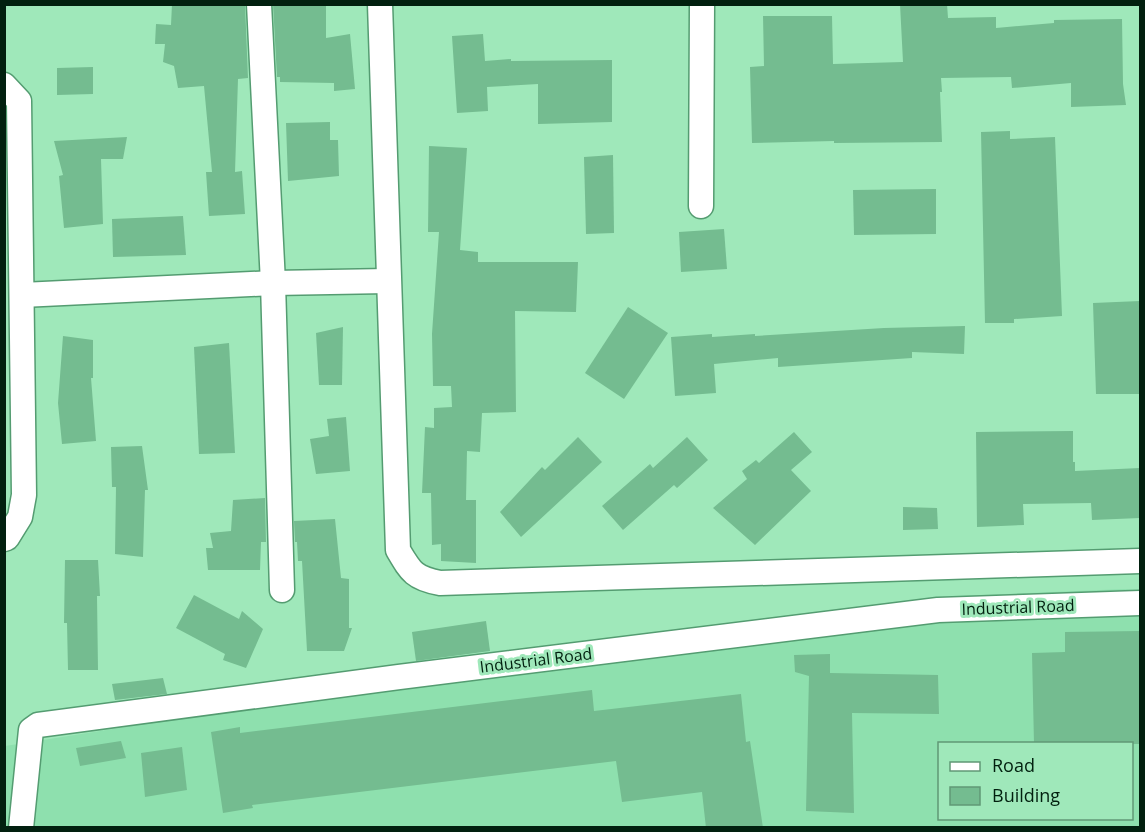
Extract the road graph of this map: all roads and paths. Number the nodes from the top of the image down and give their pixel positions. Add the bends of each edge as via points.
1 (259, 4) edge
2 (380, 4) edge
3 (702, 4) edge
4 (4, 85) edge
5 (701, 206) dead end
6 (388, 281) junction
7 (273, 283) junction
8 (22, 295) junction
9 (4, 539) edge
10 (1140, 561) edge
11 (282, 590) dead end
12 (1140, 603) edge
13 (21, 828) edge

1 - 7 street
2 - 6 street
3 - 5 street
4 - 8 street via 19,100
6 - 7 street
6 - 10 street via 398,550 421,579 440,583
7 - 8 street
7 - 11 street
8 - 9 street via 24,495 20,517
12 - 13 street, Industrial Road via 939,610 38,725 31,730

